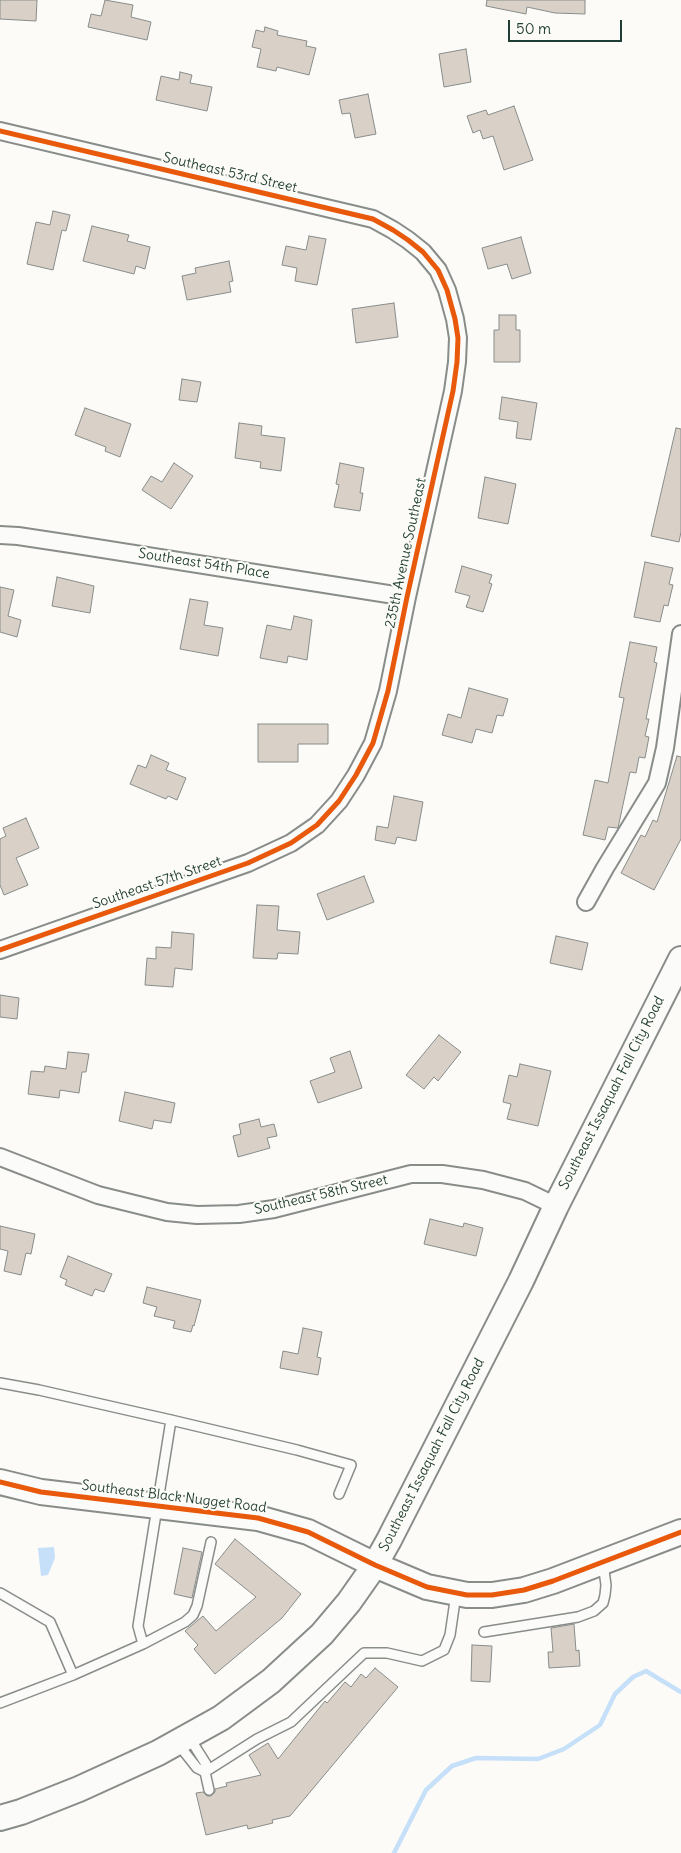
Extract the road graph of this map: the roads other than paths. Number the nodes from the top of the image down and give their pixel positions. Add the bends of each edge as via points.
1 (0, 131) edge
2 (438, 270) joint
3 (0, 535) edge
4 (407, 596) junction
5 (681, 634) edge
6 (317, 825) joint
7 (586, 902) dead end
8 (0, 950) edge
9 (681, 959) edge
10 (0, 1157) edge
11 (556, 1206) junction
12 (0, 1383) edge
13 (171, 1420) junction
14 (0, 1482) edge
15 (339, 1494) dead end
16 (156, 1505) junction
17 (681, 1532) edge
18 (211, 1542) dead end
19 (603, 1562) junction
20 (375, 1565) junction
21 (0, 1593) edge
22 (456, 1594) junction
23 (484, 1632) dead end
24 (143, 1644) junction
25 (73, 1676) junction
26 (0, 1703) edge
27 (183, 1740) junction
28 (205, 1772) junction
29 (208, 1790) dead end
30 (0, 1818) edge

1 - 2 street, Southeast 53rd Street via 373,219 408,240
2 - 4 street, 235th Avenue Southeast via 455,318 457,362
3 - 4 street, Southeast 54th Place
4 - 6 street, 235th Avenue Southeast via 388,691 373,743 340,801
5 - 7 street via 657,783
6 - 8 street, Southeast 57th Street via 292,843 248,863
9 - 11 main road, Southeast Issaquah Fall City Road
10 - 11 street, Southeast 58th Street via 98,1195 167,1212 197,1215 274,1209 411,1174 442,1174 483,1180 525,1191
11 - 20 main road, Southeast Issaquah Fall City Road via 521,1281
12 - 13 lane
13 - 15 lane via 351,1465
13 - 16 lane
14 - 16 main road, Southeast Black Nugget Road via 41,1492
16 - 20 main road, Southeast Black Nugget Road via 282,1524 308,1532
16 - 24 lane via 138,1626
17 - 19 main road, Southeast Black Nugget Road
18 - 24 lane via 193,1615
19 - 22 main road, Southeast Black Nugget Road via 524,1590 492,1595
19 - 23 lane via 605,1595 603,1603 594,1611 578,1617
20 - 22 main road, Southeast Black Nugget Road via 427,1587
20 - 27 main road, Southeast Issaquah Fall City Road via 322,1634 271,1681 221,1718
21 - 25 lane via 50,1622
22 - 28 lane via 450,1634 444,1650 422,1661 387,1653 364,1653 291,1722
24 - 25 lane
25 - 26 lane
27 - 28 lane via 197,1768
27 - 28 lane via 206,1764
27 - 30 main road, Southeast Issaquah Fall City Road via 79,1789
28 - 29 lane

